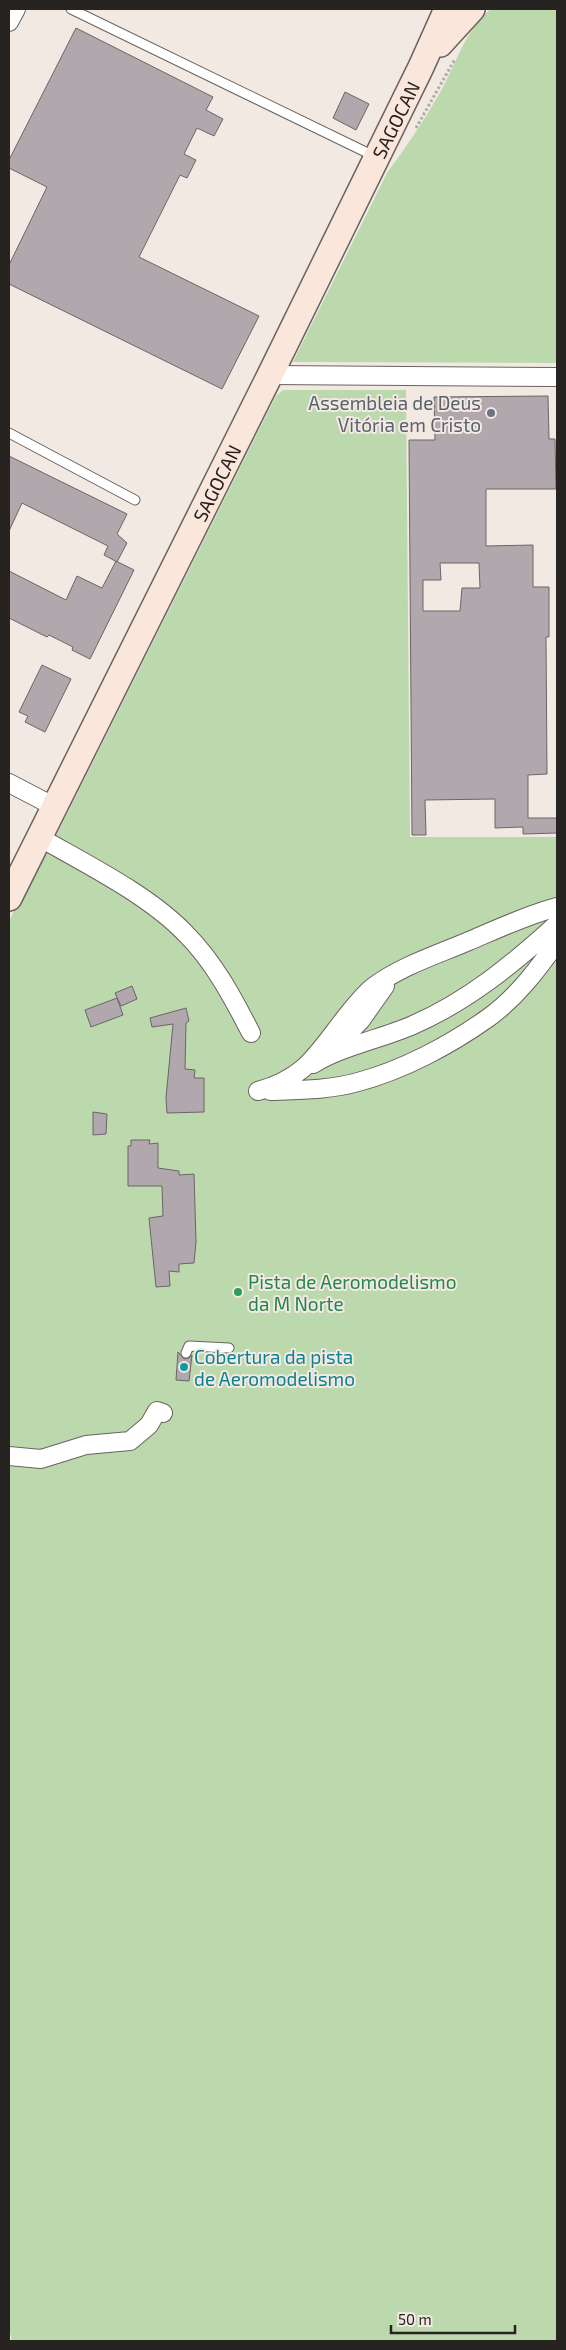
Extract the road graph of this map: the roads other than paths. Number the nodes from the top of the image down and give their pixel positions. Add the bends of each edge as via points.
1 (16, 9) edge
2 (71, 9) edge
3 (446, 9) edge
4 (472, 9) edge
5 (9, 22) edge
6 (421, 67) junction
7 (376, 158) junction
8 (270, 375) junction
9 (557, 377) edge
10 (9, 433) edge
11 (135, 500) dead end
12 (9, 783) edge
13 (55, 807) junction
14 (39, 838) junction
15 (9, 898) edge
16 (557, 907) edge
17 (557, 924) edge
18 (557, 942) edge
19 (390, 977) junction
20 (251, 1032) dead end
21 (324, 1057) junction
22 (304, 1070) junction
23 (229, 1348) dead end
24 (186, 1353) dead end
25 (163, 1413) dead end
26 (9, 1456) edge

1 - 5 street
2 - 7 lane
3 - 6 street, SAGOCAN
4 - 6 street, SAGOCAN
6 - 7 street, SAGOCAN
7 - 8 street, SAGOCAN
8 - 9 street
8 - 13 street, SAGOCAN
10 - 11 lane
12 - 13 street
13 - 14 street, SAGOCAN
14 - 15 street, SAGOCAN
14 - 20 street via 156,908 186,934 232,997
16 - 19 street via 409,966
17 - 21 street via 498,975 444,1010 384,1038
18 - 22 street via 525,984 496,1011 449,1042 358,1082 308,1090 258,1092 281,1085
19 - 21 street via 361,1020
19 - 22 street via 358,1002
21 - 22 street
23 - 24 lane via 189,1346
25 - 26 street via 157,1411 149,1425 130,1441 86,1445 41,1460

